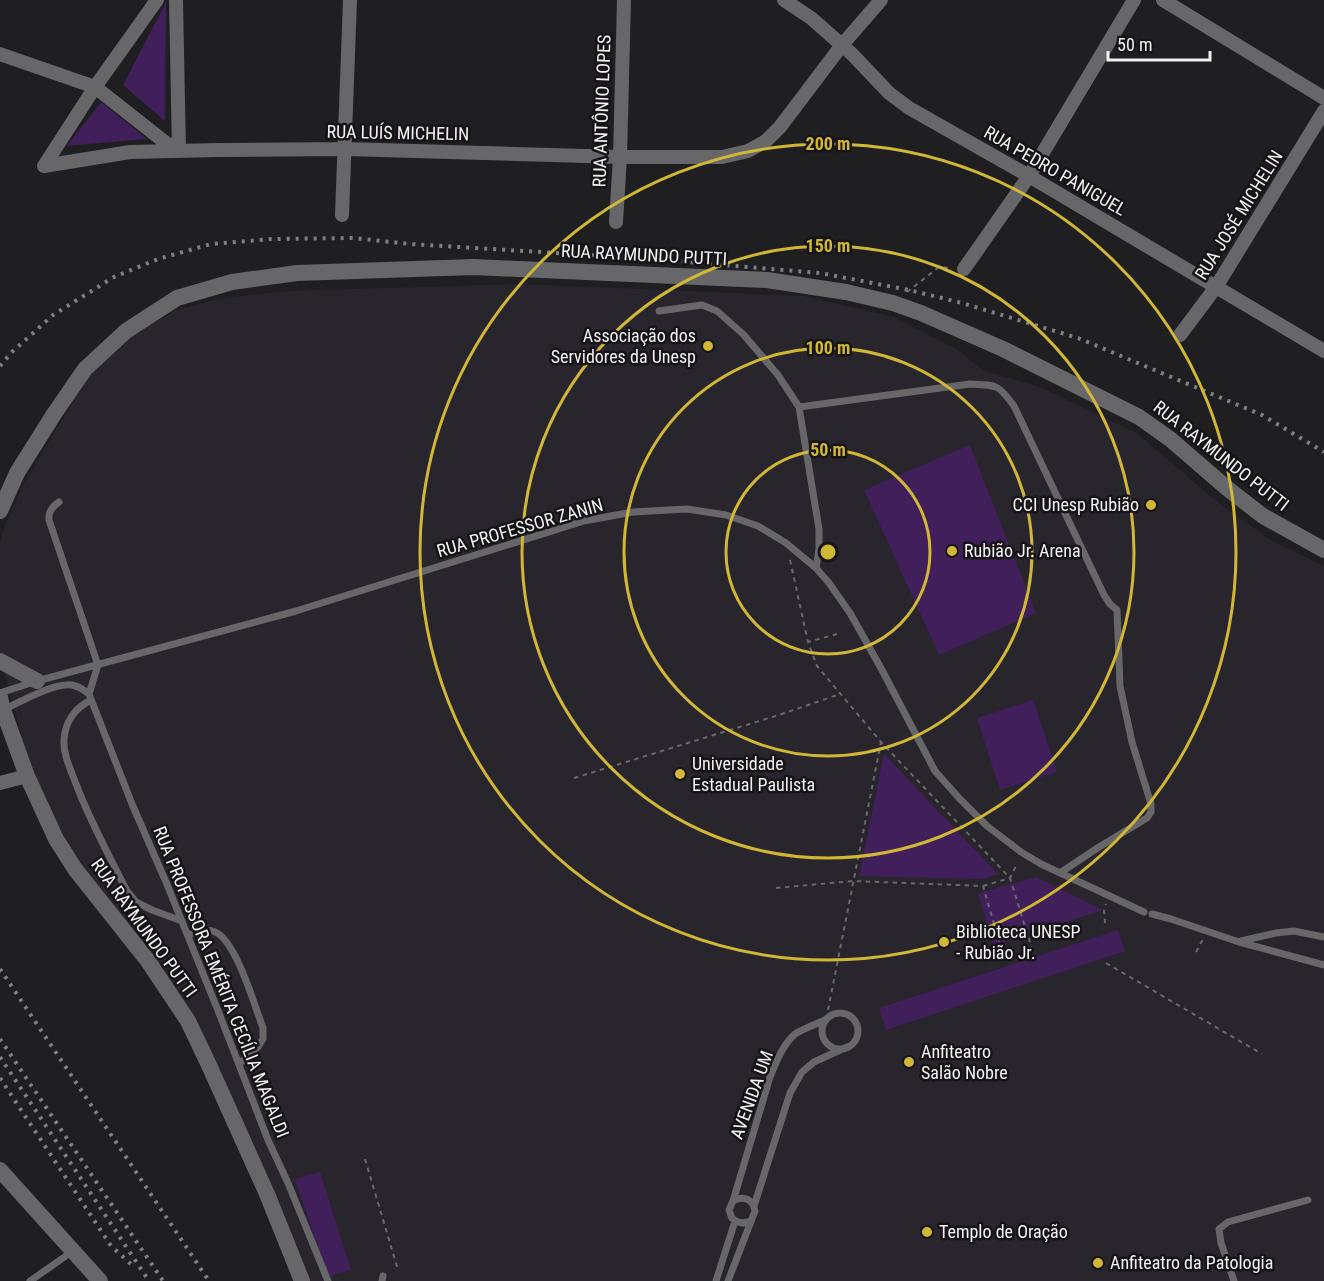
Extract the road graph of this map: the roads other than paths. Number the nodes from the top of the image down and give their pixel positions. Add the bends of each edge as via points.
1 (157, 0) edge
2 (176, 0) edge
3 (350, 0) edge
4 (624, 0) edge
5 (784, 0) edge
6 (881, 0) edge
7 (1134, 0) edge
8 (1163, 0) edge
9 (842, 45) junction
10 (0, 54) edge
11 (94, 87) junction
12 (1324, 98) edge
13 (1324, 111) edge
14 (345, 148) junction
15 (179, 151) junction
16 (620, 157) junction
17 (1029, 176) junction
18 (342, 214) dead end
19 (616, 222) dead end
20 (964, 269) road end
21 (1216, 287) junction
22 (658, 311) dead end
23 (1180, 335) dead end
24 (1324, 351) edge
25 (799, 407) junction
26 (59, 502) dead end
27 (0, 511) edge
28 (1324, 550) edge
29 (816, 568) junction
30 (0, 661) edge
31 (98, 665) junction
32 (37, 681) junction
33 (90, 697) junction
34 (1, 700) edge
35 (27, 777) junction
36 (0, 783) edge
37 (1060, 873) junction
38 (182, 921) junction
39 (188, 935) junction
40 (1324, 937) edge
41 (1239, 942) junction
42 (1324, 965) edge
43 (827, 1019) junction
44 (847, 1047) junction
45 (239, 1064) junction
46 (0, 1170) edge
47 (1308, 1200) dead end
48 (733, 1201) junction
49 (754, 1206) junction
50 (735, 1221) junction
51 (751, 1221) junction
52 (73, 1251) junction
53 (30, 1281) edge
54 (100, 1281) edge
55 (302, 1281) edge
56 (328, 1281) edge
57 (716, 1281) edge
58 (728, 1281) edge
59 (1234, 1281) edge

1 - 11 street, RUA LUÍS MICHELIN
2 - 15 street
3 - 14 street
4 - 16 street, RUA ANTÔNIO LOPES
5 - 9 street, RUA PEDRO PANIGUEL
6 - 9 street, RUA LUÍS MICHELIN
7 - 17 street
8 - 12 street
9 - 16 street, RUA LUÍS MICHELIN via 780,127 748,151 722,157
9 - 17 street, RUA PEDRO PANIGUEL via 909,108
10 - 11 street
11 - 15 street
11 - 15 street, RUA LUÍS MICHELIN via 44,165 130,152
13 - 21 street, RUA JOSÉ MICHELIN
14 - 15 street, RUA LUÍS MICHELIN
14 - 16 street, RUA LUÍS MICHELIN
14 - 18 street
16 - 19 street, RUA ANTÔNIO LOPES
17 - 20 street
17 - 21 street, RUA PEDRO PANIGUEL
21 - 23 street, RUA JOSÉ MICHELIN
21 - 24 street, RUA PEDRO PANIGUEL
22 - 25 lane via 702,305 717,311 778,375
25 - 29 lane via 819,529
25 - 37 lane via 970,384 992,385 1014,406 1104,595 1117,610 1119,686 1151,804 1147,818
26 - 31 lane via 49,519
27 - 28 street, RUA RAYMUNDO PUTTI via 17,474 85,369 126,331 177,298 232,282 297,273 473,267 767,280 893,303 1003,349 1139,417 1263,516
29 - 31 lane, RUA PROFESSOR ZANIN via 758,526 726,515 687,509 633,512 584,521 296,611
29 - 37 lane, RUA PROFESSOR ZANIN via 850,613 935,771 987,826 1021,852
30 - 32 street
31 - 32 lane, RUA PROFESSOR ZANIN
31 - 33 lane
32 - 34 lane, RUA PROFESSOR ZANIN
33 - 34 lane via 71,685
33 - 38 lane, RUA PROFESSORA EMÉRITA CECÍLIA MAGALDI
33 - 38 lane via 73,714 64,738 68,762 88,814 136,902
34 - 35 street, RUA RAYMUNDO PUTTI
35 - 36 street
35 - 55 street, RUA RAYMUNDO PUTTI via 75,869 148,961 188,1021
37 - 41 lane, RUA PROFESSOR ZANIN via 1148,913
38 - 39 lane, RUA PROFESSORA EMÉRITA CECÍLIA MAGALDI
39 - 45 lane, RUA PROFESSORA EMÉRITA CECÍLIA MAGALDI
39 - 45 lane via 216,932 240,963 263,1028 263,1039
40 - 41 lane via 1294,930
41 - 42 lane, RUA PROFESSOR ZANIN
43 - 44 lane via 822,1030 825,1041 835,1048
43 - 44 lane via 843,1013 853,1019 857,1036
43 - 48 lane, AVENIDA UM via 795,1035 777,1061
44 - 49 lane, AVENIDA UM via 802,1072 790,1093
45 - 56 lane, RUA PROFESSORA EMÉRITA CECÍLIA MAGALDI
46 - 52 street
47 - 59 lane via 1228,1222 1219,1229
48 - 49 lane via 748,1199
48 - 50 lane via 729,1210
49 - 51 lane
50 - 51 lane
50 - 57 lane
51 - 58 lane
52 - 53 lane
52 - 54 street

